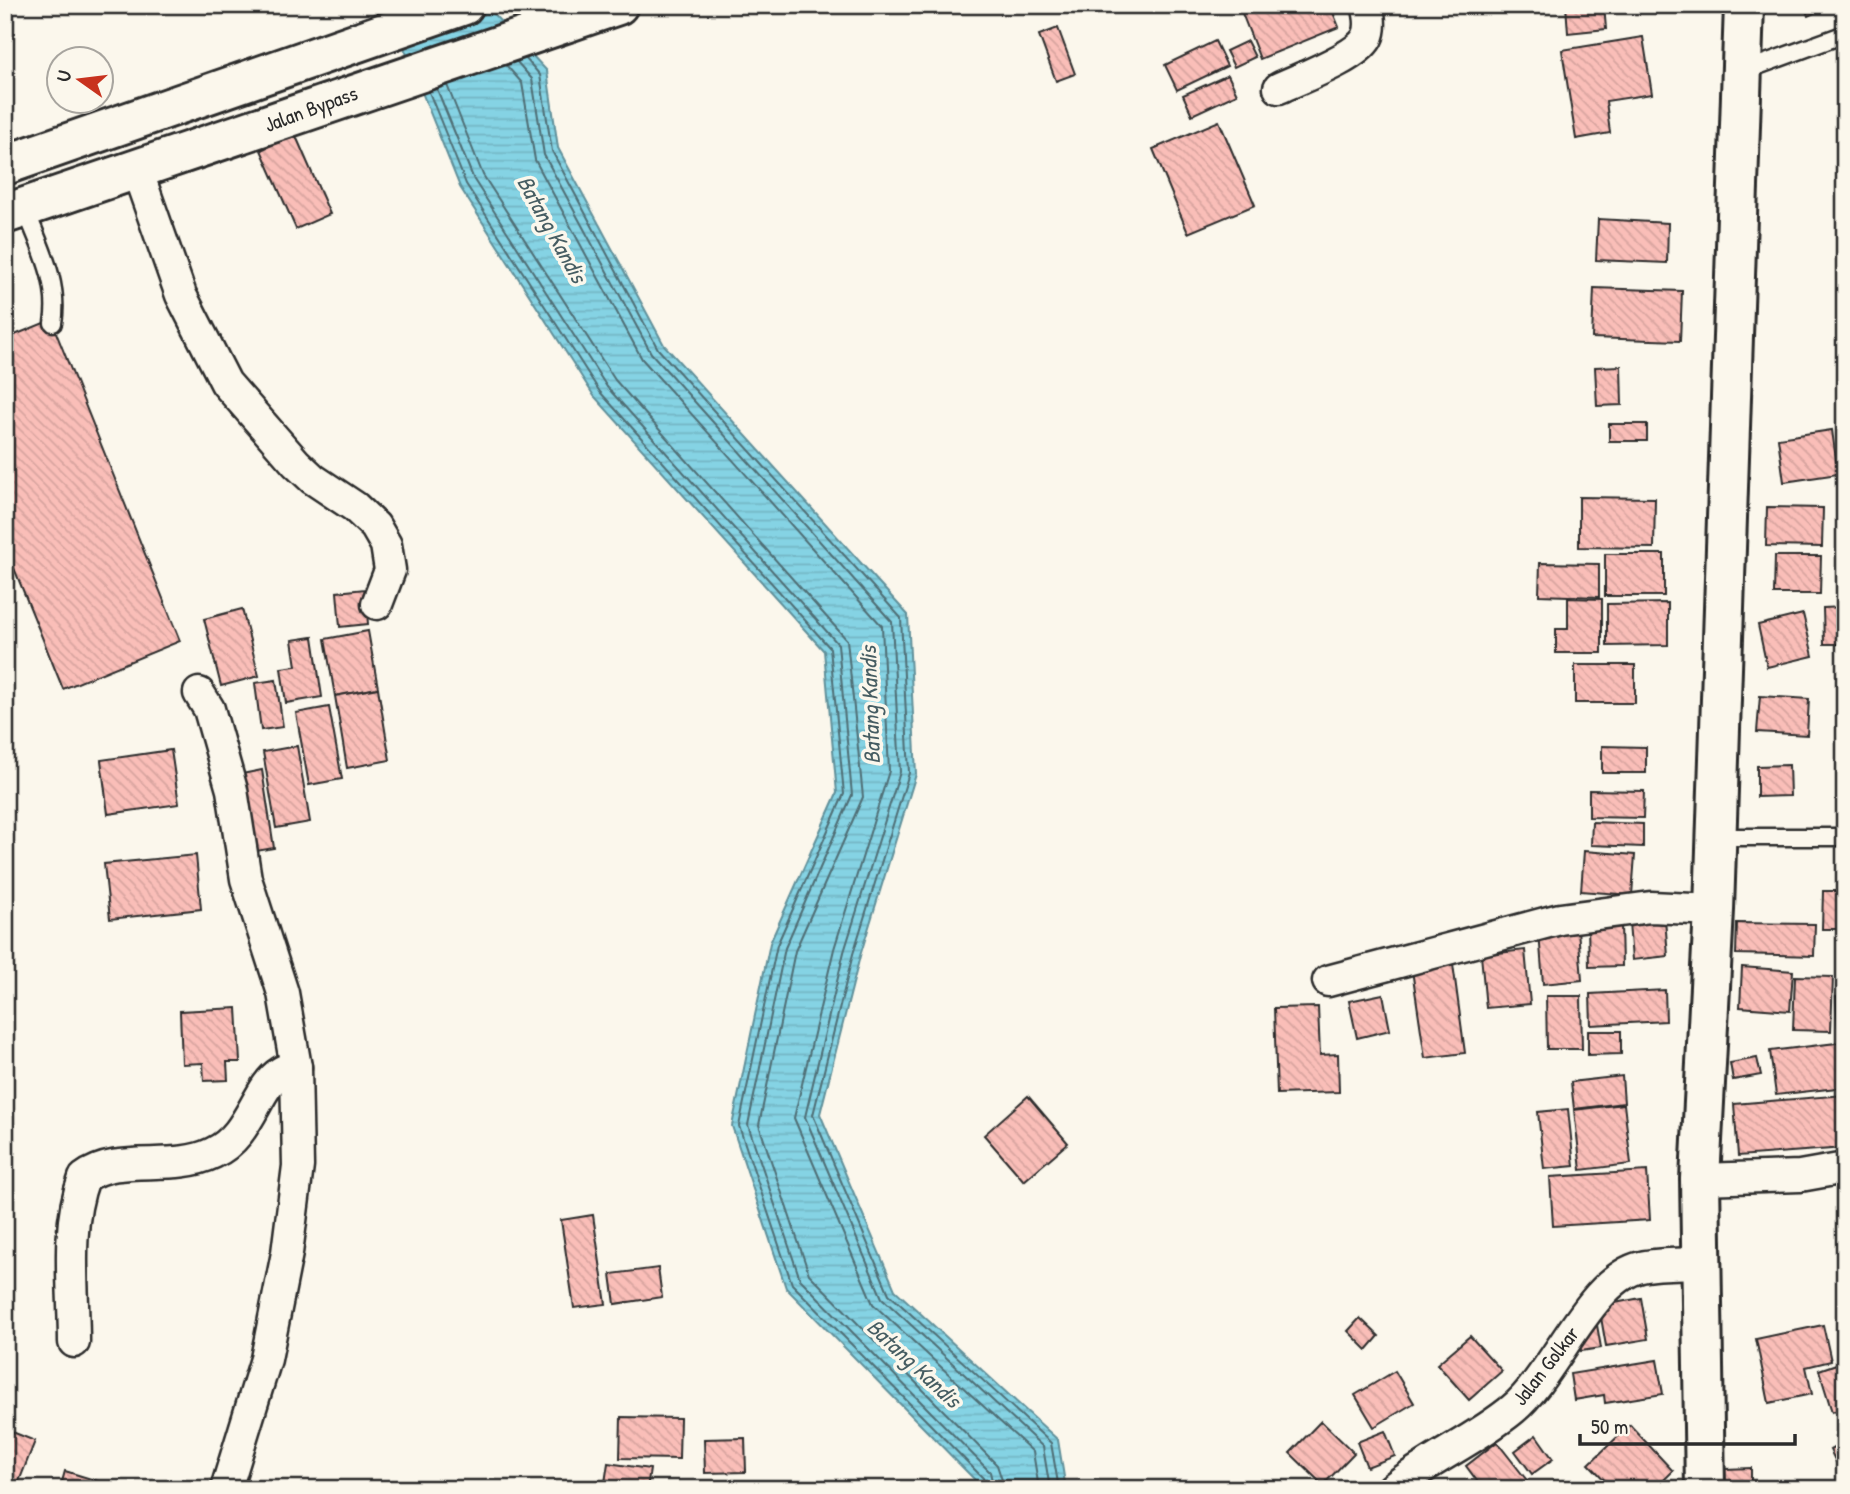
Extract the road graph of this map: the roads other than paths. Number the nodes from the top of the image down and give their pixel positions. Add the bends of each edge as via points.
1 (464, 5) edge
2 (1367, 5) edge
3 (1744, 5) edge
4 (606, 9) edge
5 (1845, 34) edge
6 (1741, 72) junction
7 (1279, 88) dead end
8 (5, 165) edge
9 (137, 170) junction
10 (15, 211) edge
11 (53, 323) dead end
12 (377, 604) dead end
13 (199, 694) dead end
14 (1716, 837) junction
15 (1845, 837) edge
16 (1714, 910) junction
17 (1328, 981) dead end
18 (296, 1067) junction
19 (1845, 1168) edge
20 (1700, 1179) junction
21 (1700, 1263) junction
22 (74, 1342) dead end
23 (226, 1489) edge
24 (1392, 1489) edge
25 (1705, 1489) edge

1 - 8 main road
2 - 7 street via 1371,19 1367,37 1357,50
3 - 6 main road
4 - 9 main road, Jalan Bypass
5 - 6 lane
6 - 14 main road
9 - 10 main road, Jalan Bypass
9 - 12 street via 181,295 226,383 296,463 355,507 386,545 390,570
10 - 11 lane via 53,284 57,302
13 - 18 street via 209,709 232,790 246,879 283,993
14 - 15 lane
14 - 16 main road
16 - 17 street via 1651,907 1560,919
16 - 20 main road
18 - 22 street via 281,1072 246,1124 215,1153 171,1165 109,1165 84,1178 77,1198 74,1236
18 - 23 street via 298,1166 287,1253 265,1359
19 - 20 street via 1800,1176
20 - 21 main road
21 - 24 street, Jalan Golkar via 1642,1267 1625,1273 1599,1296 1528,1395
21 - 25 main road

